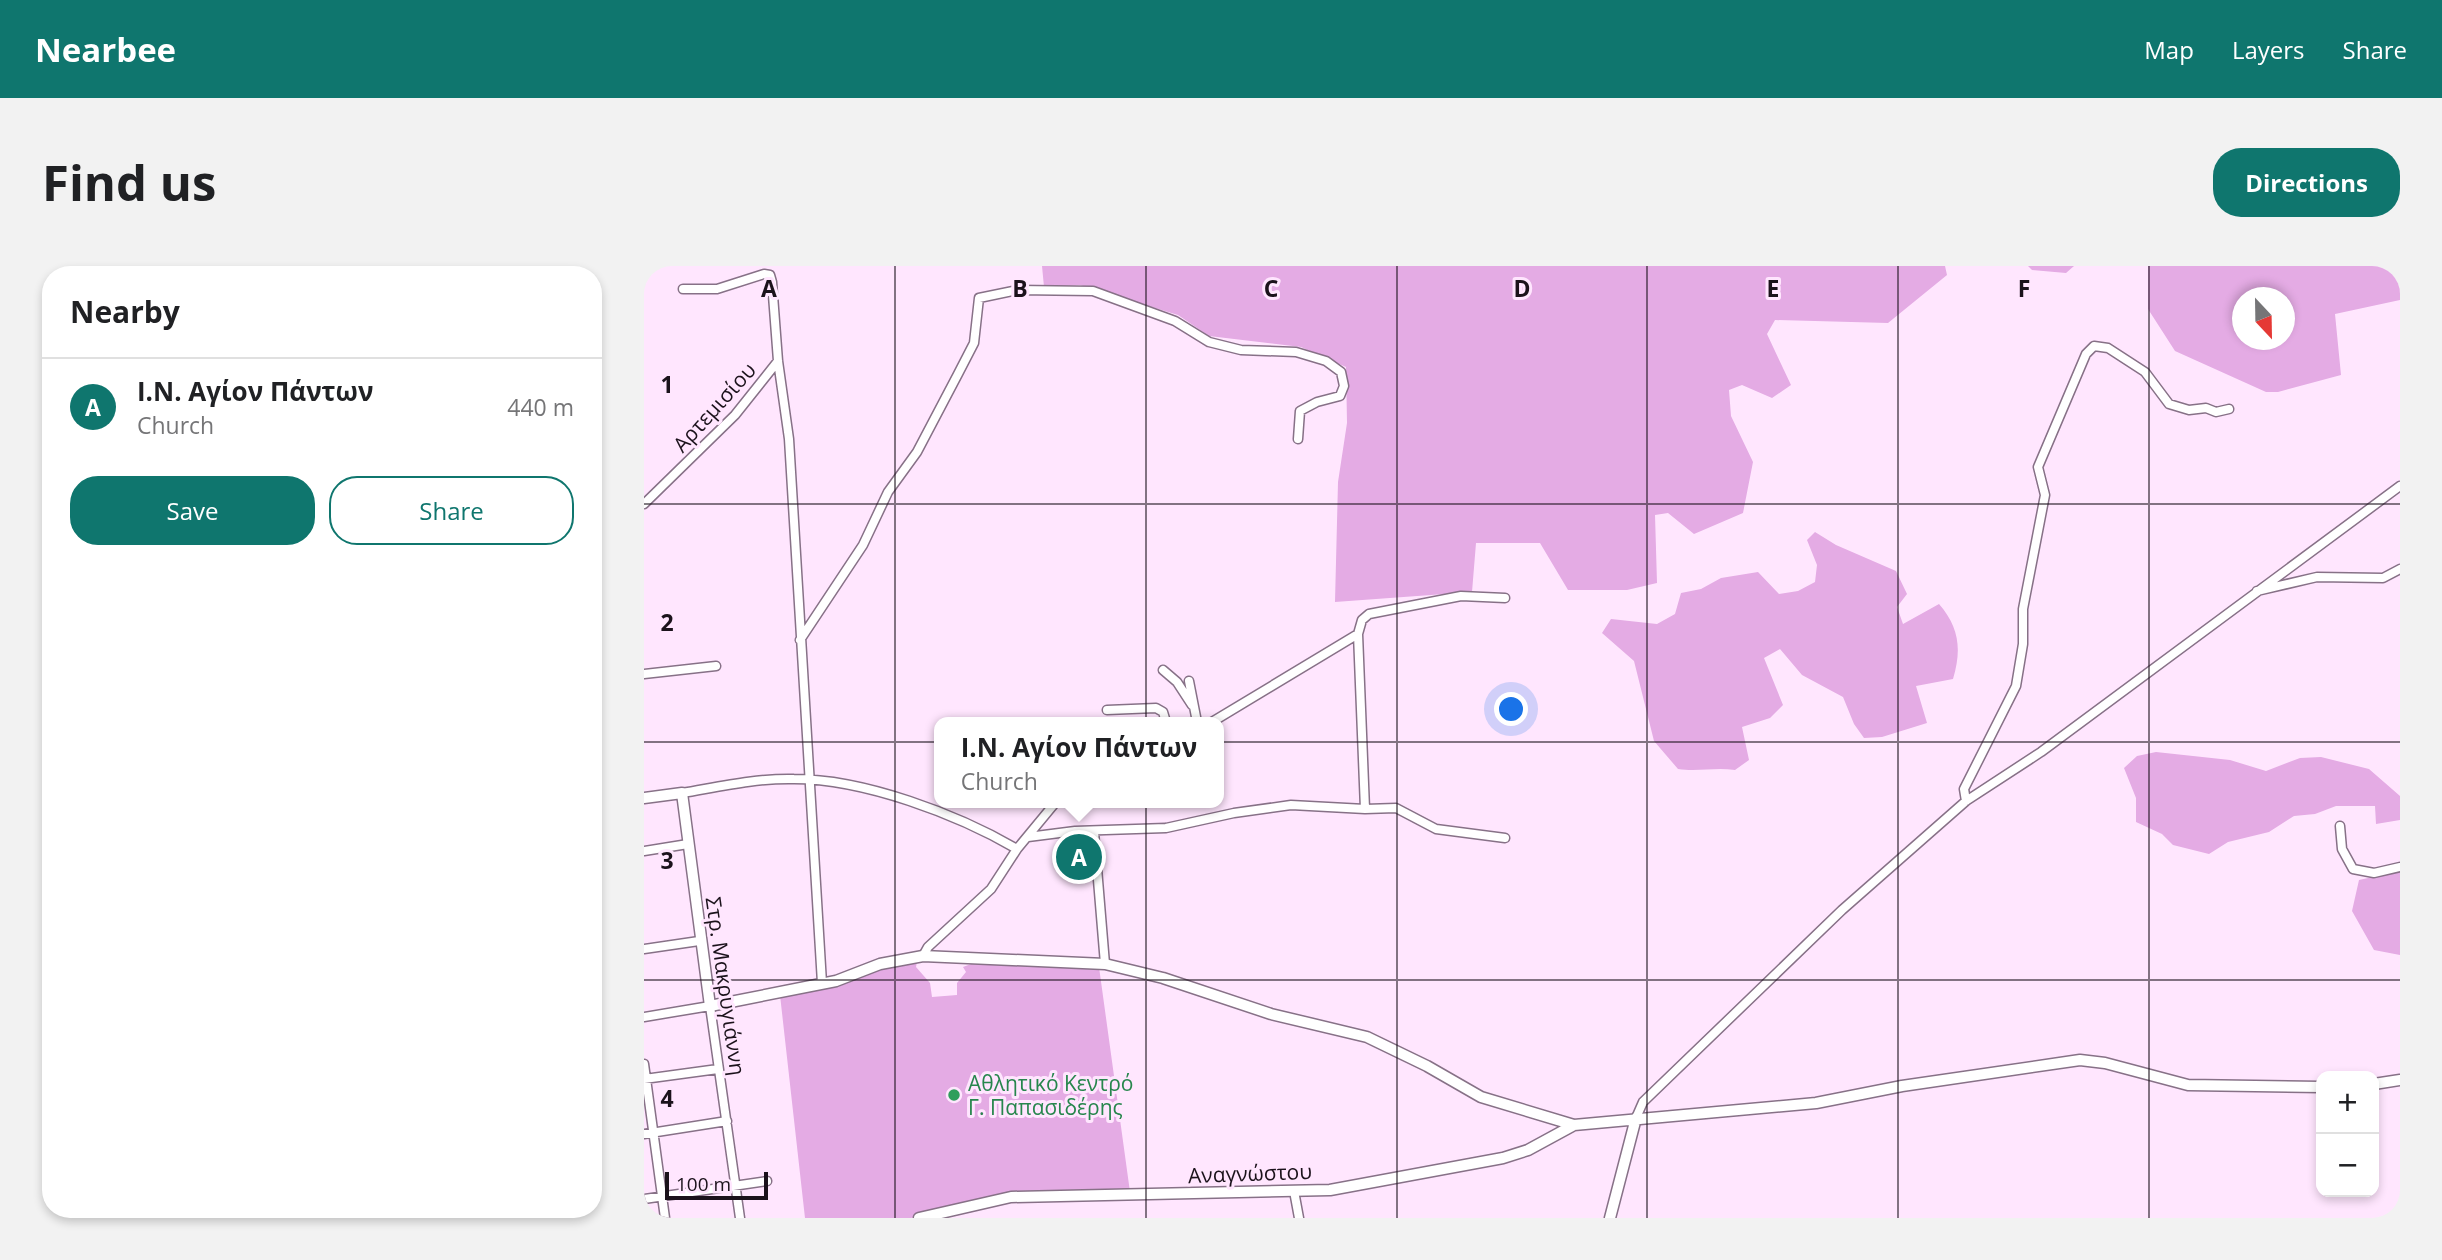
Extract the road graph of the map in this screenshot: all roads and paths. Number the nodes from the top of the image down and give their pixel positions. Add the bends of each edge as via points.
1 (683, 289) dead end
2 (778, 361) junction
3 (2229, 409) dead end
4 (1298, 439) dead end
5 (2400, 486) edge
6 (644, 504) edge
7 (2400, 569) edge
8 (2254, 592) junction
9 (1505, 598) dead end
10 (1358, 634) junction
11 (800, 640) junction
12 (716, 666) dead end
13 (1163, 670) dead end
14 (644, 674) edge
15 (1189, 681) dead end
16 (1192, 705) junction
17 (1107, 710) dead end
18 (1164, 717) edge
19 (1196, 717) edge
20 (1220, 717) edge
21 (808, 780) junction
22 (682, 793) junction
23 (644, 798) edge
24 (1966, 801) junction
25 (1050, 808) edge
26 (1365, 809) junction
27 (2340, 826) dead end
28 (1094, 832) junction
29 (1028, 837) junction
30 (1505, 838) dead end
31 (688, 844) junction
32 (1017, 849) junction
33 (644, 851) edge
34 (2400, 867) edge
35 (699, 941) junction
36 (644, 949) edge
37 (923, 956) junction
38 (1105, 964) junction
39 (822, 983) junction
40 (710, 1006) junction
41 (644, 1017) edge
42 (644, 1064) edge
43 (718, 1069) junction
44 (645, 1079) edge
45 (2400, 1080) edge
46 (2379, 1083) edge
47 (2316, 1087) edge
48 (1636, 1118) junction
49 (727, 1121) junction
50 (1574, 1125) junction
51 (649, 1133) edge
52 (767, 1181) dead end
53 (735, 1184) junction
54 (1294, 1191) junction
55 (663, 1196) junction
56 (644, 1199) edge
57 (665, 1218) edge
58 (740, 1218) edge
59 (919, 1218) edge
60 (1299, 1218) edge
61 (1610, 1218) edge

1 - 2 street via 717,289 770,275
2 - 6 street, Αρτεμισίου via 735,415
2 - 11 street via 789,439
3 - 24 street via 2177,407 2163,399 2145,372 2108,348 2094,346 2086,354 2038,467 2045,495 2023,608 2016,686 1964,789
4 - 11 street via 1300,411 1340,396 1342,372 1326,361 1296,352 1209,342 1175,321 1093,290 1018,290 979,298 974,343 958,374 917,452 888,492 863,545
5 - 8 street
7 - 8 street via 2384,578 2317,577
8 - 24 street via 2041,752
9 - 10 street via 1461,596 1375,611 1364,616
10 - 20 street
10 - 26 street
11 - 21 street
12 - 14 street
13 - 16 street
15 - 16 street
16 - 19 street
17 - 18 street via 1156,708
21 - 22 street via 764,780
21 - 32 street via 898,798 977,825
21 - 39 street
22 - 23 street
22 - 31 street, Στρ. Μακρυγιάννη
24 - 48 street via 1842,910 1679,1066 1643,1102
25 - 29 street
26 - 28 street via 1291,805 1166,828
26 - 30 street via 1396,808 1436,829
27 - 34 street via 2342,849 2353,869 2374,873
28 - 29 street
28 - 38 street
29 - 32 street
31 - 33 street
31 - 35 street, Στρ. Μακρυγιάννη
32 - 37 street via 991,889
35 - 36 street
35 - 40 street, Στρ. Μακρυγιάννη
37 - 38 street
37 - 39 street
38 - 50 street via 1270,1014 1367,1037 1481,1097
39 - 40 street
40 - 41 street
40 - 43 street, Στρ. Μακρυγιάννη
42 - 44 street
43 - 44 street
43 - 49 street, Στρ. Μακρυγιάννη
44 - 51 street
45 - 46 street
47 - 48 street via 2188,1085 2080,1060 1816,1102
48 - 50 street
48 - 61 street
49 - 51 street
49 - 53 street, Στρ. Μακρυγιάννη
50 - 54 street, Αναγνώστου via 1528,1150 1472,1166 1343,1188
51 - 55 street
52 - 53 street
53 - 55 street
53 - 58 street, Στρ. Μακρυγιάννη
54 - 59 street, Αναγνώστου via 1011,1197
54 - 60 street
55 - 56 street
55 - 57 street

